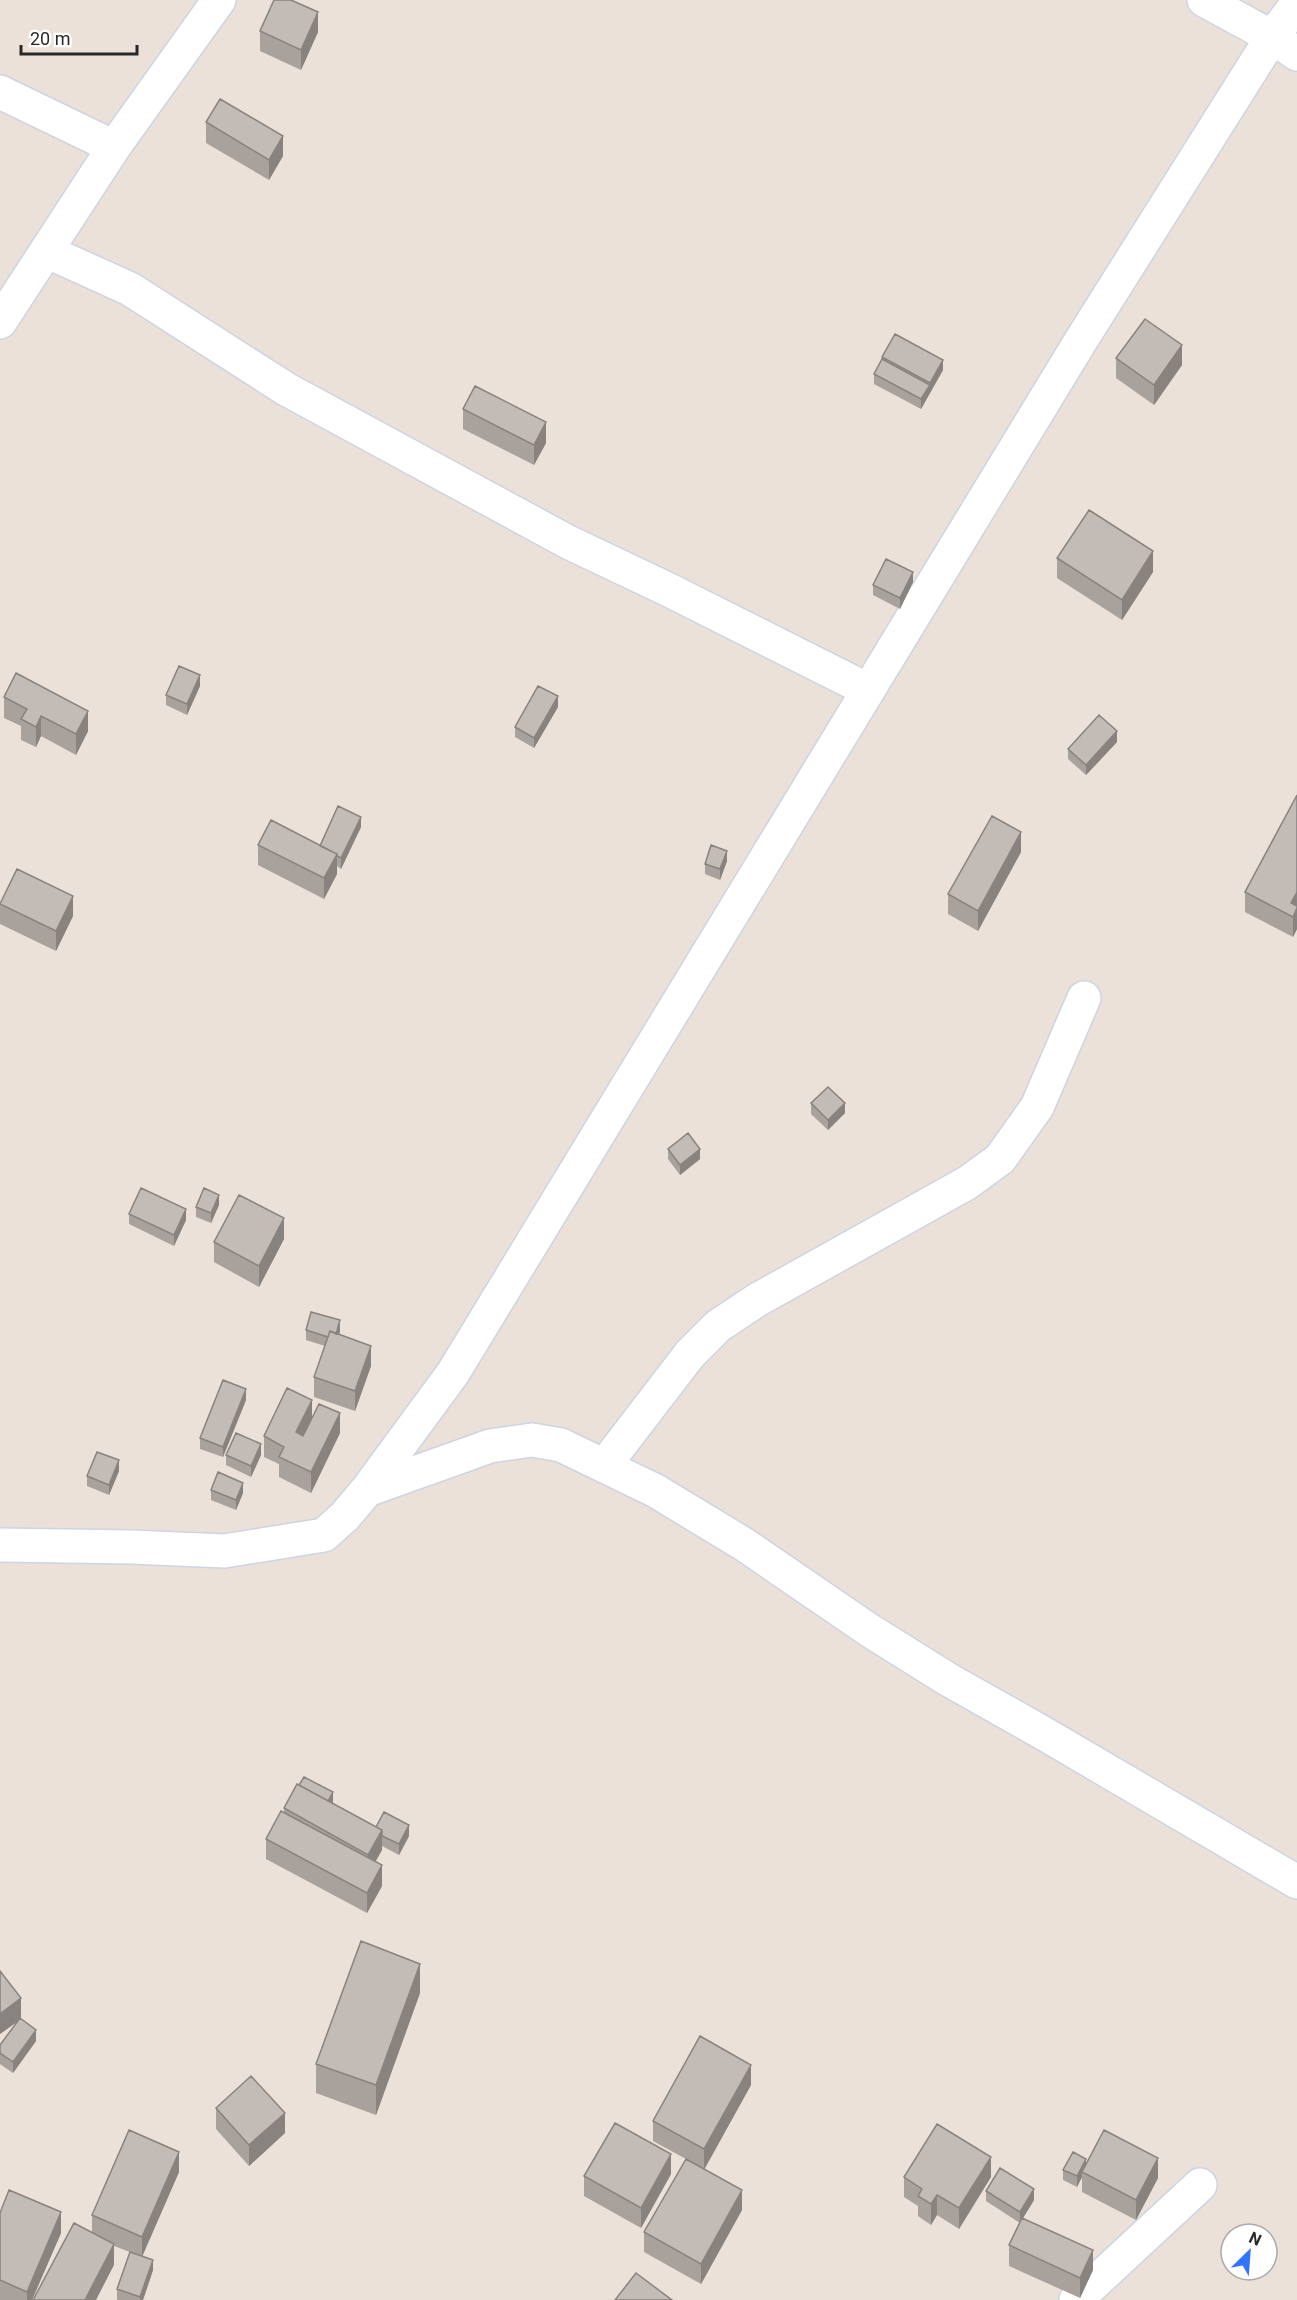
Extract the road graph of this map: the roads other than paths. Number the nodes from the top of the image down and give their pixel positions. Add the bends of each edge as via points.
1 (219, 0) edge
2 (1204, 0) edge
3 (1297, 4) edge
4 (1285, 45) edge
5 (0, 92) edge
6 (114, 147) junction
7 (46, 251) junction
8 (0, 322) edge
9 (868, 690) junction
10 (1084, 998) dead end
11 (604, 1466) junction
12 (367, 1490) junction
13 (0, 1545) edge
14 (1297, 1882) edge
15 (1200, 2185) dead end
16 (1076, 2300) edge

1 - 6 street
2 - 4 street
3 - 4 street
4 - 9 street via 1080,342
5 - 6 street
6 - 7 street
7 - 8 street
7 - 9 street via 130,289 286,389 568,542
9 - 12 street via 453,1373
10 - 11 street via 1037,1107 999,1159 967,1183 757,1300 718,1326 690,1354
11 - 12 street via 561,1445 532,1440 490,1446
11 - 14 street via 656,1491 745,1545 949,1680
12 - 13 street via 324,1536 235,1550
15 - 16 street

